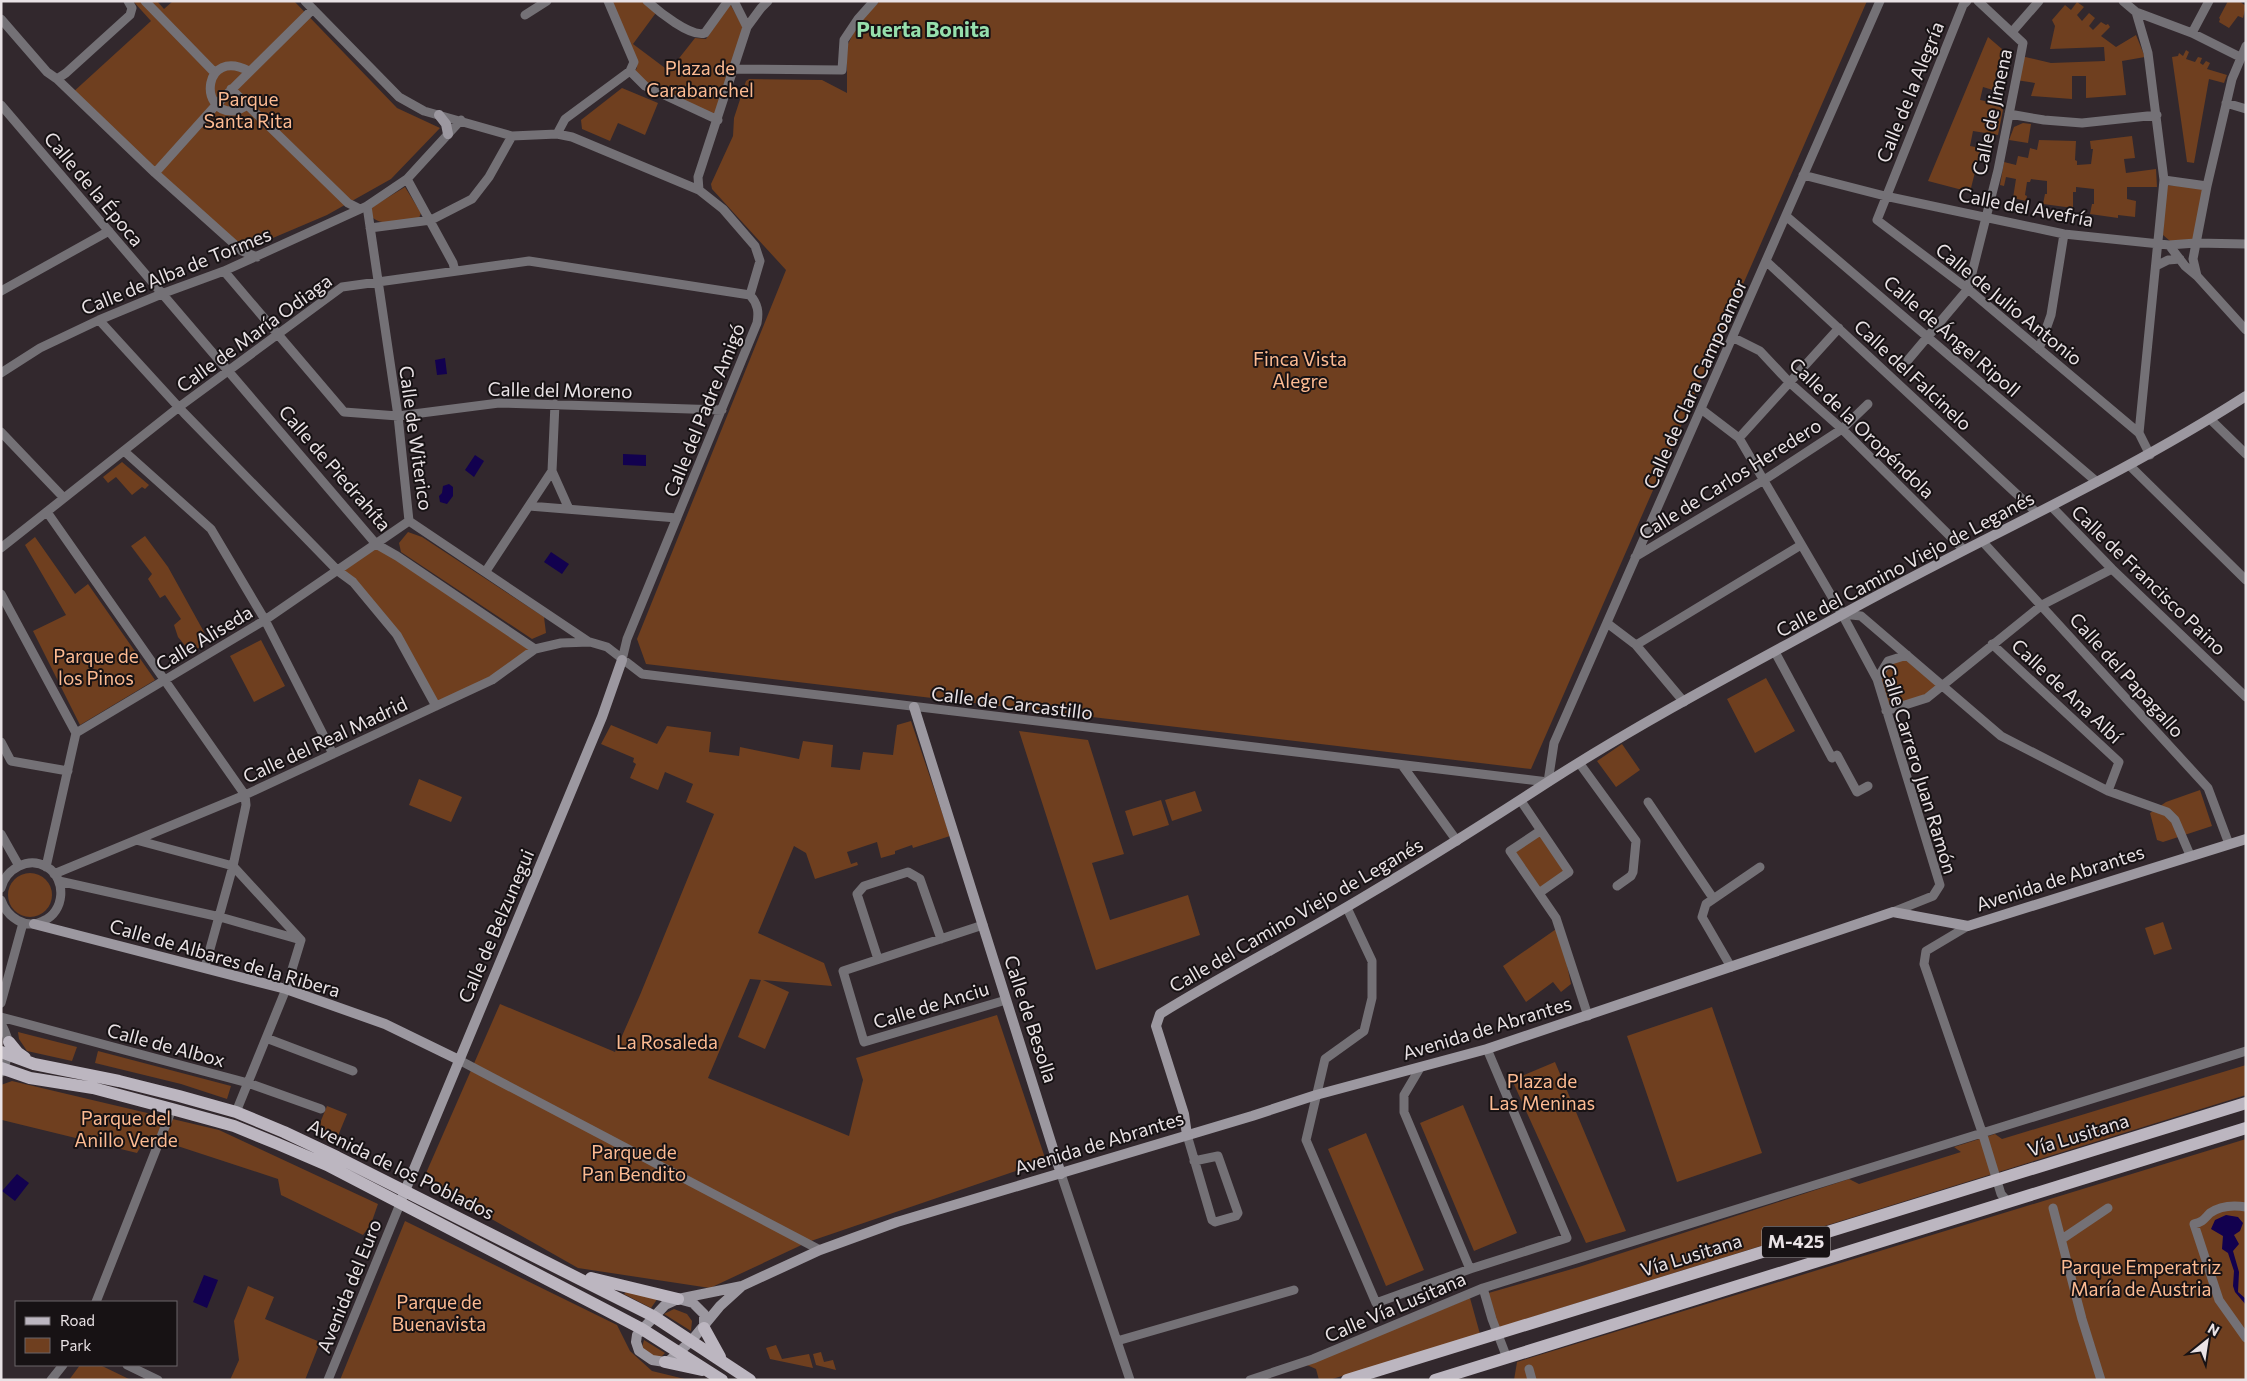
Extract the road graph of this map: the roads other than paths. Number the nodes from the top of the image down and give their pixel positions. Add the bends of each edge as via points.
1 (145, 1) edge
2 (305, 1) edge
3 (547, 1) edge
4 (608, 1) edge
5 (647, 1) edge
6 (728, 1) edge
7 (734, 1) edge
8 (768, 1) edge
9 (874, 1) edge
10 (1880, 1) edge
11 (1968, 1) edge
12 (1978, 1) edge
13 (2039, 1) edge
14 (2123, 1) edge
15 (2209, 1) edge
16 (130, 5) edge
17 (313, 9) junction
18 (2136, 12) junction
19 (525, 15) dead end
20 (1, 19) edge
21 (747, 27) junction
22 (2012, 32) junction
23 (2192, 33) junction
24 (2246, 46) edge
25 (2240, 57) junction
26 (735, 69) junction
27 (248, 71) junction
28 (630, 71) junction
29 (215, 73) junction
30 (57, 79) junction
31 (231, 89) junction
32 (2226, 103) junction
33 (1, 104) edge
34 (216, 105) junction
35 (248, 105) junction
36 (2246, 109) edge
37 (2009, 114) junction
38 (439, 115) junction
39 (2157, 115) junction
40 (461, 120) junction
41 (718, 120) junction
42 (448, 134) junction
43 (557, 134) junction
44 (512, 136) junction
45 (155, 173) junction
46 (1803, 175) junction
47 (407, 179) junction
48 (2164, 180) junction
49 (2207, 186) junction
50 (699, 190) junction
51 (1885, 196) junction
52 (363, 208) junction
53 (1786, 216) junction
54 (1987, 218) junction
55 (430, 220) junction
56 (370, 228) junction
57 (108, 231) junction
58 (2064, 234) junction
59 (2196, 243) junction
60 (2159, 244) junction
61 (2246, 244) edge
62 (2169, 245) junction
63 (257, 257) junction
64 (2180, 260) junction
65 (1766, 262) junction
66 (2156, 266) junction
67 (224, 271) junction
68 (455, 271) junction
69 (2197, 276) junction
70 (377, 282) junction
71 (1968, 289) junction
72 (1, 291) edge
73 (164, 293) junction
74 (750, 296) junction
75 (99, 320) junction
76 (1839, 328) junction
77 (2246, 330) edge
78 (276, 334) junction
79 (1928, 337) junction
80 (1734, 338) junction
81 (2039, 349) junction
82 (1908, 360) dead end
83 (228, 369) junction
84 (1, 373) edge
85 (1790, 382) junction
86 (2246, 396) edge
87 (555, 404) junction
88 (1868, 404) dead end
89 (178, 407) junction
90 (1701, 409) junction
91 (722, 410) junction
92 (398, 416) junction
93 (2210, 419) junction
94 (1842, 429) junction
95 (1, 432) edge
96 (2139, 433) junction
97 (1739, 438) junction
98 (124, 452) junction
99 (2246, 454) edge
100 (2150, 455) junction
101 (2130, 466) junction
102 (552, 471) junction
103 (1764, 480) junction
104 (2097, 482) junction
105 (64, 498) junction
106 (529, 506) junction
107 (2052, 507) junction
108 (569, 509) junction
109 (47, 512) junction
110 (2036, 512) junction
111 (677, 518) junction
112 (409, 521) junction
113 (1982, 541) junction
114 (376, 544) junction
115 (1802, 546) junction
116 (1, 548) edge
117 (1963, 549) junction
118 (1635, 558) junction
119 (2112, 569) junction
120 (486, 571) junction
121 (338, 572) junction
122 (2246, 580) edge
123 (1, 594) edge
124 (2042, 605) junction
125 (1842, 614) junction
126 (266, 620) junction
127 (1607, 623) junction
128 (590, 642) junction
129 (1992, 644) junction
130 (1636, 645) junction
131 (607, 647) joint
132 (535, 649) junction
133 (1775, 652) junction
134 (1907, 655) junction
135 (622, 660) junction
136 (1877, 679) junction
137 (163, 681) junction
138 (1942, 685) junction
139 (2245, 694) edge
140 (1684, 702) junction
141 (436, 706) junction
142 (914, 707) junction
143 (1886, 711) junction
144 (76, 733) junction
145 (1, 742) edge
146 (333, 754) junction
147 (1580, 764) junction
148 (1402, 765) junction
149 (68, 771) junction
150 (1548, 782) junction
151 (1868, 786) dead end
152 (2108, 791) junction
153 (244, 795) junction
154 (1521, 801) junction
155 (1648, 802) dead end
156 (1540, 830) junction
157 (1, 834) edge
158 (2246, 839) edge
159 (136, 840) junction
160 (1457, 841) junction
161 (2230, 844) junction
162 (2190, 855) junction
163 (18, 866) junction
164 (233, 866) junction
165 (46, 867) junction
166 (1760, 867) dead end
167 (56, 877) junction
168 (1617, 886) dead end
169 (1, 888) edge
170 (1539, 893) junction
171 (1713, 898) junction
172 (1, 900) edge
173 (1347, 908) junction
174 (1893, 912) junction
175 (220, 917) junction
176 (22, 923) junction
177 (34, 924) junction
178 (983, 925) junction
179 (1968, 926) junction
180 (941, 939) junction
181 (301, 940) junction
182 (878, 960) junction
183 (205, 967) junction
184 (1732, 967) junction
185 (286, 989) junction
186 (1006, 1000) junction
187 (1, 1003) edge
188 (1588, 1016) junction
189 (1, 1017) edge
190 (266, 1038) junction
191 (5, 1039) edge
192 (1487, 1049) junction
193 (2246, 1051) edge
194 (459, 1060) junction
195 (1420, 1068) junction
196 (353, 1071) dead end
197 (2, 1072) edge
198 (248, 1083) junction
199 (1316, 1095) junction
200 (2246, 1103) edge
201 (172, 1109) junction
202 (320, 1109) dead end
203 (236, 1112) junction
204 (2171, 1126) junction
205 (2246, 1128) edge
206 (1982, 1132) junction
207 (1188, 1135) junction
208 (2179, 1149) junction
209 (1194, 1161) junction
210 (1061, 1174) junction
211 (1997, 1180) junction
212 (405, 1191) junction
213 (2007, 1201) junction
214 (400, 1204) junction
215 (2246, 1207) edge
216 (2053, 1208) dead end
217 (2108, 1208) dead end
218 (2062, 1239) junction
219 (820, 1250) junction
220 (1470, 1269) junction
221 (560, 1270) junction
222 (742, 1286) junction
223 (1483, 1288) junction
224 (1294, 1290) dead end
225 (678, 1299) junction
226 (96, 1301) edge
227 (653, 1316) junction
228 (704, 1328) junction
229 (640, 1332) junction
230 (1498, 1333) junction
231 (2246, 1338) edge
232 (692, 1340) junction
233 (1117, 1341) junction
234 (680, 1352) junction
235 (1507, 1358) junction
236 (721, 1359) junction
237 (665, 1362) junction
238 (62, 1366) edge
239 (129, 1366) edge
240 (1528, 1369) dead end
241 (717, 1376) edge
242 (51, 1380) edge
243 (158, 1380) edge
244 (328, 1380) edge
245 (750, 1380) edge
246 (1130, 1380) edge
247 (1250, 1380) edge
248 (1347, 1380) edge
249 (1435, 1380) edge
250 (1532, 1380) edge
251 (2101, 1380) edge

1 - 29 street
2 - 17 street
3 - 19 street
4 - 28 street via 634,62
5 - 6 street via 691,32 700,34 705,32
7 - 21 street
8 - 21 street
9 - 26 street via 844,40 842,70
10 - 46 street, Calle de Clara Campoamor
11 - 51 street, Calle de la Alegría via 1963,5
12 - 22 street
13 - 22 street
14 - 18 street
15 - 23 street
16 - 30 street via 130,15
17 - 27 street
17 - 38 street via 400,97 424,111
18 - 23 street
18 - 39 street via 2148,53
20 - 30 street via 47,72
21 - 26 street
22 - 37 street, Calle de Jimena via 2023,43
23 - 25 street
24 - 25 street
25 - 32 street
26 - 41 street
27 - 29 street via 237,65 225,66
27 - 31 street
28 - 41 street via 645,86
28 - 43 street via 565,119
29 - 34 street via 209,84 210,95
30 - 45 street
31 - 34 street
31 - 35 street
32 - 36 street
32 - 49 street
33 - 57 street, Calle de la Época
34 - 35 street via 235,111
34 - 45 street
35 - 52 street via 348,203
37 - 39 street via 2082,124
37 - 54 street, Calle de Jimena
38 - 40 street
38 - 42 street
39 - 48 street
40 - 42 street, Calle de Alba de Tormes
40 - 44 street
41 - 50 street via 698,177
42 - 47 street, Calle de Alba de Tormes
43 - 44 street
43 - 50 street via 572,137
44 - 55 street via 489,177 472,199
45 - 63 street via 242,251
46 - 51 street, Calle del Avefría
46 - 53 street, Calle de Clara Campoamor
47 - 52 street, Calle de Alba de Tormes
47 - 55 street
48 - 49 street
48 - 60 street
49 - 59 street
50 - 74 street via 723,209 755,246 760,261
51 - 54 street, Calle del Avefría
51 - 71 street, Calle de Julio Antonio via 1877,220
52 - 56 street, Calle de Witerico
52 - 63 street, Calle de Alba de Tormes
53 - 65 street, Calle de Clara Campoamor
53 - 79 street, Calle de Ángel Ripoll
54 - 58 street, Calle del Avefría
54 - 71 street, Calle de Jimena
55 - 56 street
55 - 68 street
56 - 70 street, Calle de Witerico
57 - 72 street
57 - 73 street, Calle de la Época
58 - 60 street, Calle del Avefría
58 - 81 street via 2051,315
59 - 61 street, Calle del Avefría
59 - 62 street, Calle del Avefría
59 - 69 street via 2193,260
60 - 62 street, Calle del Avefría
60 - 66 street
62 - 64 street
63 - 67 street, Calle de Alba de Tormes
64 - 66 street via 2168,260
64 - 69 street
65 - 76 street, Calle del Falcinelo
65 - 80 street, Calle de Clara Campoamor
66 - 96 street
67 - 73 street, Calle de Alba de Tormes
67 - 78 street, Calle del Moreno
68 - 70 street, Calle de María Odiaga
68 - 74 street, Calle de María Odiaga via 529,261
69 - 77 street
70 - 78 street, Calle de María Odiaga via 342,287
70 - 92 street, Calle de Witerico
71 - 79 street
71 - 81 street, Calle de Julio Antonio
73 - 75 street, Calle de Alba de Tormes
73 - 83 street, Calle de Piedrahíta
74 - 91 street, Calle del Padre Amigó via 759,312 757,323
75 - 84 street, Calle de Alba de Tormes via 40,348
75 - 89 street
76 - 85 street
76 - 110 street, Calle del Falcinelo
78 - 83 street, Calle de María Odiaga
78 - 92 street, Calle del Moreno via 344,412
79 - 82 street
79 - 104 street, Calle de Ángel Ripoll
80 - 85 street, Calle de la Oropéndola via 1760,351
80 - 90 street, Calle de Clara Campoamor
81 - 96 street, Calle de Julio Antonio
83 - 89 street, Calle de María Odiaga
83 - 114 street, Calle de Piedrahíta
85 - 94 street, Calle de la Oropéndola
85 - 97 street
86 - 93 street, Calle del Camino Viejo de Leganés
87 - 91 street, Calle del Moreno
87 - 92 street, Calle del Moreno via 499,402
87 - 102 street
88 - 94 street, Calle de Carlos Heredero
89 - 98 street, Calle de María Odiaga
89 - 121 street
90 - 97 street
90 - 118 street, Calle de Clara Campoamor
91 - 111 street, Calle del Padre Amigó
92 - 112 street, Calle de Witerico
93 - 99 street
93 - 100 street, Calle del Camino Viejo de Leganés
94 - 103 street, Calle de Carlos Heredero
94 - 117 street, Calle de la Oropéndola
95 - 105 street
96 - 100 street
97 - 103 street, Calle Carrero Juan Ramón
98 - 105 street, Calle de María Odiaga
98 - 126 street via 211,529
100 - 101 street, Calle del Camino Viejo de Leganés
101 - 104 street, Calle del Camino Viejo de Leganés
101 - 122 street
102 - 106 street
102 - 108 street
103 - 115 street, Calle Carrero Juan Ramón
103 - 118 street, Calle de Carlos Heredero
104 - 107 street, Calle del Camino Viejo de Leganés
105 - 109 street, Calle de María Odiaga
106 - 108 street
106 - 120 street
107 - 110 street, Calle del Camino Viejo de Leganés
107 - 119 street, Calle de Francisco Paino
108 - 111 street
109 - 116 street, Calle de María Odiaga
109 - 137 street
110 - 113 street, Calle del Camino Viejo de Leganés
111 - 135 street, Calle del Padre Amigó via 627,639
112 - 114 street, Calle Aliseda
112 - 120 street, Calle de Witerico
113 - 117 street, Calle del Camino Viejo de Leganés
113 - 124 street, Calle del Papagallo
114 - 121 street, Calle Aliseda
114 - 132 street, Calle de Piedrahíta
115 - 125 street, Calle Carrero Juan Ramón
115 - 130 street
117 - 125 street, Calle del Camino Viejo de Leganés
118 - 127 street, Calle de Clara Campoamor
119 - 124 street
119 - 139 street, Calle de Francisco Paino
120 - 128 street, Calle de Witerico
121 - 126 street, Calle Aliseda
121 - 141 street via 353,582 397,636
123 - 144 street
124 - 129 street
124 - 161 street, Calle del Papagallo via 2208,788
125 - 133 street, Calle del Camino Viejo de Leganés
125 - 134 street via 1861,616
125 - 136 street, Calle Carrero Juan Ramón
126 - 137 street, Calle Aliseda
126 - 146 street
127 - 130 street
127 - 150 street, Calle de Clara Campoamor via 1554,743
128 - 131 street, Calle del Real Madrid
128 - 132 street, Calle del Real Madrid via 561,643
129 - 138 street
129 - 152 street, Calle de Ana Albí via 2119,762
130 - 140 street
131 - 135 street, Calle de Carcastillo
132 - 141 street, Calle del Real Madrid via 492,680
133 - 140 street, Calle del Camino Viejo de Leganés
133 - 151 street via 1832,758 1837,755 1856,792
134 - 136 street via 1888,661
134 - 138 street
135 - 142 street, Calle de Carcastillo via 642,674
135 - 194 street, Calle de Belzunegui via 602,717
136 - 143 street, Calle Carrero Juan Ramón
137 - 144 street, Calle Aliseda
137 - 153 street
138 - 143 street via 1927,698
138 - 152 street via 2002,736
140 - 147 street, Calle del Camino Viejo de Leganés
141 - 146 street, Calle del Real Madrid
142 - 148 street, Calle de Carcastillo
142 - 178 street, Calle de Besolla
143 - 174 street, Calle Carrero Juan Ramón via 1940,885 1933,896
144 - 149 street
145 - 149 street via 11,761
146 - 153 street, Calle del Real Madrid
147 - 150 street, Calle del Camino Viejo de Leganés
147 - 168 street via 1636,841 1631,876
148 - 150 street, Calle de Carcastillo
148 - 160 street
149 - 165 street
150 - 154 street, Calle del Camino Viejo de Leganés
152 - 162 street via 2167,812 2178,825
153 - 159 street, Calle del Real Madrid
153 - 164 street via 246,806
154 - 156 street
154 - 160 street, Calle del Camino Viejo de Leganés
155 - 171 street
156 - 170 street via 1569,872
156 - 170 street via 1510,851
157 - 163 street
158 - 161 street, Avenida de Abrantes
159 - 164 street
159 - 167 street, Calle del Real Madrid
160 - 173 street, Calle del Camino Viejo de Leganés
161 - 162 street, Avenida de Abrantes
162 - 179 street, Avenida de Abrantes
163 - 165 street via 36,864
163 - 169 street via 5,878
164 - 175 street
164 - 181 street
165 - 167 street
166 - 171 street
167 - 175 street
167 - 177 street via 61,900 57,909 51,917
170 - 188 street via 1556,918
171 - 184 street via 1706,904 1702,917
172 - 176 street via 9,914
173 - 199 street via 1372,961 1372,998 1364,1031 1325,1059
173 - 207 street, Calle del Camino Viejo de Leganés via 1160,1014 1156,1026
174 - 179 street, Avenida de Abrantes
174 - 184 street, Avenida de Abrantes
175 - 181 street
175 - 183 street
176 - 177 street
176 - 187 street
177 - 183 street, Calle de Albares de la Ribera
178 - 180 street
178 - 186 street, Calle de Besolla
179 - 206 street via 1926,951 1924,964
180 - 182 street
180 - 182 street via 920,879 908,872 864,886 858,894
181 - 185 street
182 - 186 street, Calle de Anciu via 842,971 864,1042
183 - 185 street, Calle de Albares de la Ribera
184 - 188 street, Avenida de Abrantes
185 - 190 street
185 - 194 street, Calle de Albares de la Ribera via 385,1024
186 - 210 street, Calle de Besolla
188 - 192 street, Avenida de Abrantes
189 - 198 street, Calle de Albox
190 - 196 street
190 - 198 street
191 - 197 street
191 - 203 main road, Avenida de los Poblados via 34,1064 119,1081
192 - 195 street, Avenida de Abrantes
192 - 220 street via 1567,1238
193 - 206 street, Vía Lusitana
194 - 212 street, Calle de Belzunegui
194 - 219 street
195 - 199 street, Avenida de Abrantes
195 - 220 street via 1404,1095 1404,1112
197 - 201 main road, Avenida de los Poblados via 93,1088
198 - 202 street, Calle de Albox
198 - 203 street
199 - 207 street, Avenida de Abrantes
199 - 220 street via 1306,1140 1376,1302
200 - 204 main road, Vía Lusitana / M-425
201 - 214 main road, Avenida de los Poblados via 234,1126 278,1144 328,1165
201 - 226 street
203 - 212 main road, Avenida de los Poblados via 302,1140
204 - 208 main road via 2182,1138
204 - 211 main road, Vía Lusitana / M-425
205 - 208 main road, M-425
206 - 211 street
206 - 223 street, Vía Lusitana
207 - 209 street, Calle del Camino Viejo de Leganés
207 - 210 street, Avenida de Abrantes
208 - 213 main road, M-425
209 - 209 street, Calle del Camino Viejo de Leganés via 1212,1220 1236,1216 1238,1213 1218,1156
210 - 219 street, Avenida de Abrantes via 897,1222
210 - 233 street, Calle de Besolla
211 - 213 street
211 - 230 main road, Vía Lusitana / M-425
212 - 214 street, Calle de Belzunegui
212 - 221 main road, Avenida de los Poblados
213 - 235 main road, M-425
214 - 229 main road, Avenida de los Poblados via 606,1310
214 - 244 street, Avenida del Euro
215 - 231 street via 2222,1208 2210,1213 2203,1222 2194,1224 2219,1300
216 - 218 street
217 - 218 street
218 - 251 street
219 - 222 street, Avenida de Abrantes
221 - 225 main road
221 - 227 main road, Avenida de los Poblados
222 - 225 street, Avenida de Abrantes
222 - 228 street, Avenida de Abrantes via 720,1306
223 - 230 street, Calle Vía Lusitana
223 - 247 street, Calle Vía Lusitana via 1313,1359
224 - 233 street
225 - 227 street, Avenida de Abrantes via 664,1305
225 - 228 street via 693,1303 704,1314
227 - 229 street, Avenida de Abrantes
227 - 232 main road, Avenida de los Poblados
228 - 232 street, Avenida de Abrantes
228 - 236 main road
229 - 234 main road
229 - 237 street via 636,1342 639,1351 652,1360
230 - 235 street, Calle Vía Lusitana
230 - 248 main road, Vía Lusitana / M-425
232 - 234 street, Avenida de Abrantes
232 - 236 main road, Avenida de los Poblados
233 - 246 street, Calle de Besolla
234 - 237 street, Avenida de Abrantes
234 - 241 main road
235 - 249 main road, M-425
236 - 245 main road, Avenida de los Poblados
237 - 241 main road
238 - 242 street
239 - 243 street
240 - 250 street

